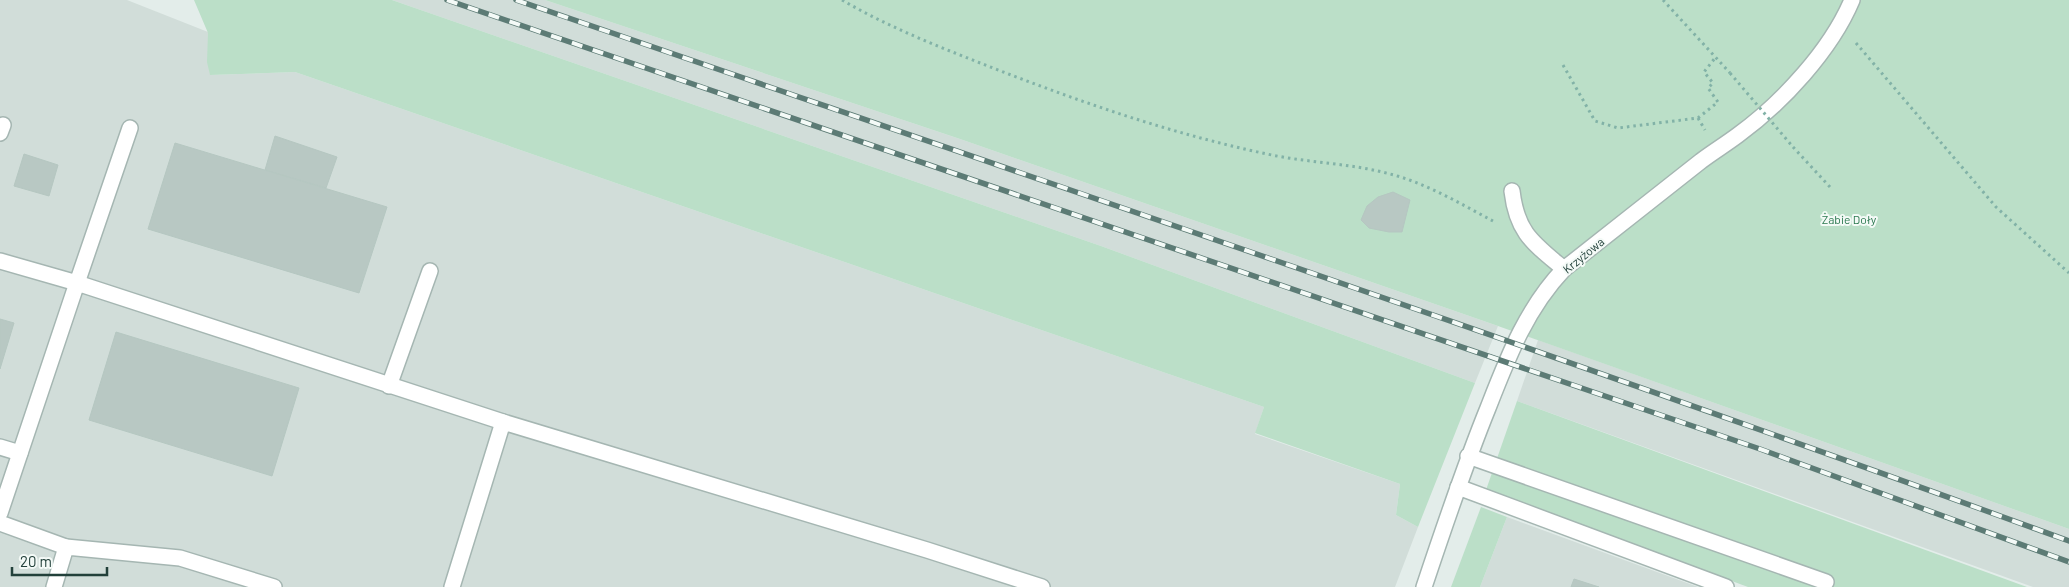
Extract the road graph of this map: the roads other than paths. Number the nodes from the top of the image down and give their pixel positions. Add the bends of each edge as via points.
1 (1852, 0) edge
2 (130, 128) dead end
3 (1512, 191) dead end
4 (0, 261) edge
5 (1564, 269) junction
6 (430, 272) dead end
7 (77, 283) junction
8 (390, 386) junction
9 (502, 422) junction
10 (0, 447) edge
11 (20, 453) junction
12 (1468, 456) junction
13 (1458, 487) junction
14 (0, 513) edge
15 (0, 523) edge
16 (66, 547) junction
17 (1826, 582) dead end
18 (54, 587) edge
19 (274, 587) edge
20 (452, 587) edge
21 (1042, 587) edge
22 (1424, 587) edge
23 (1726, 587) edge

1 - 5 street, Krzyżowa via 1840,27 1779,99 1740,134
2 - 7 street
3 - 5 street via 1514,212 1521,228
4 - 7 street
5 - 12 street, Krzyżowa via 1546,288 1523,322
6 - 8 street
7 - 8 street
7 - 11 street
8 - 9 street
9 - 20 street
9 - 21 street
10 - 11 street
11 - 14 street
12 - 13 street, Krzyżowa
12 - 17 street
13 - 22 street, Krzyżowa
13 - 23 street
15 - 16 street
16 - 18 street
16 - 19 street via 180,558

